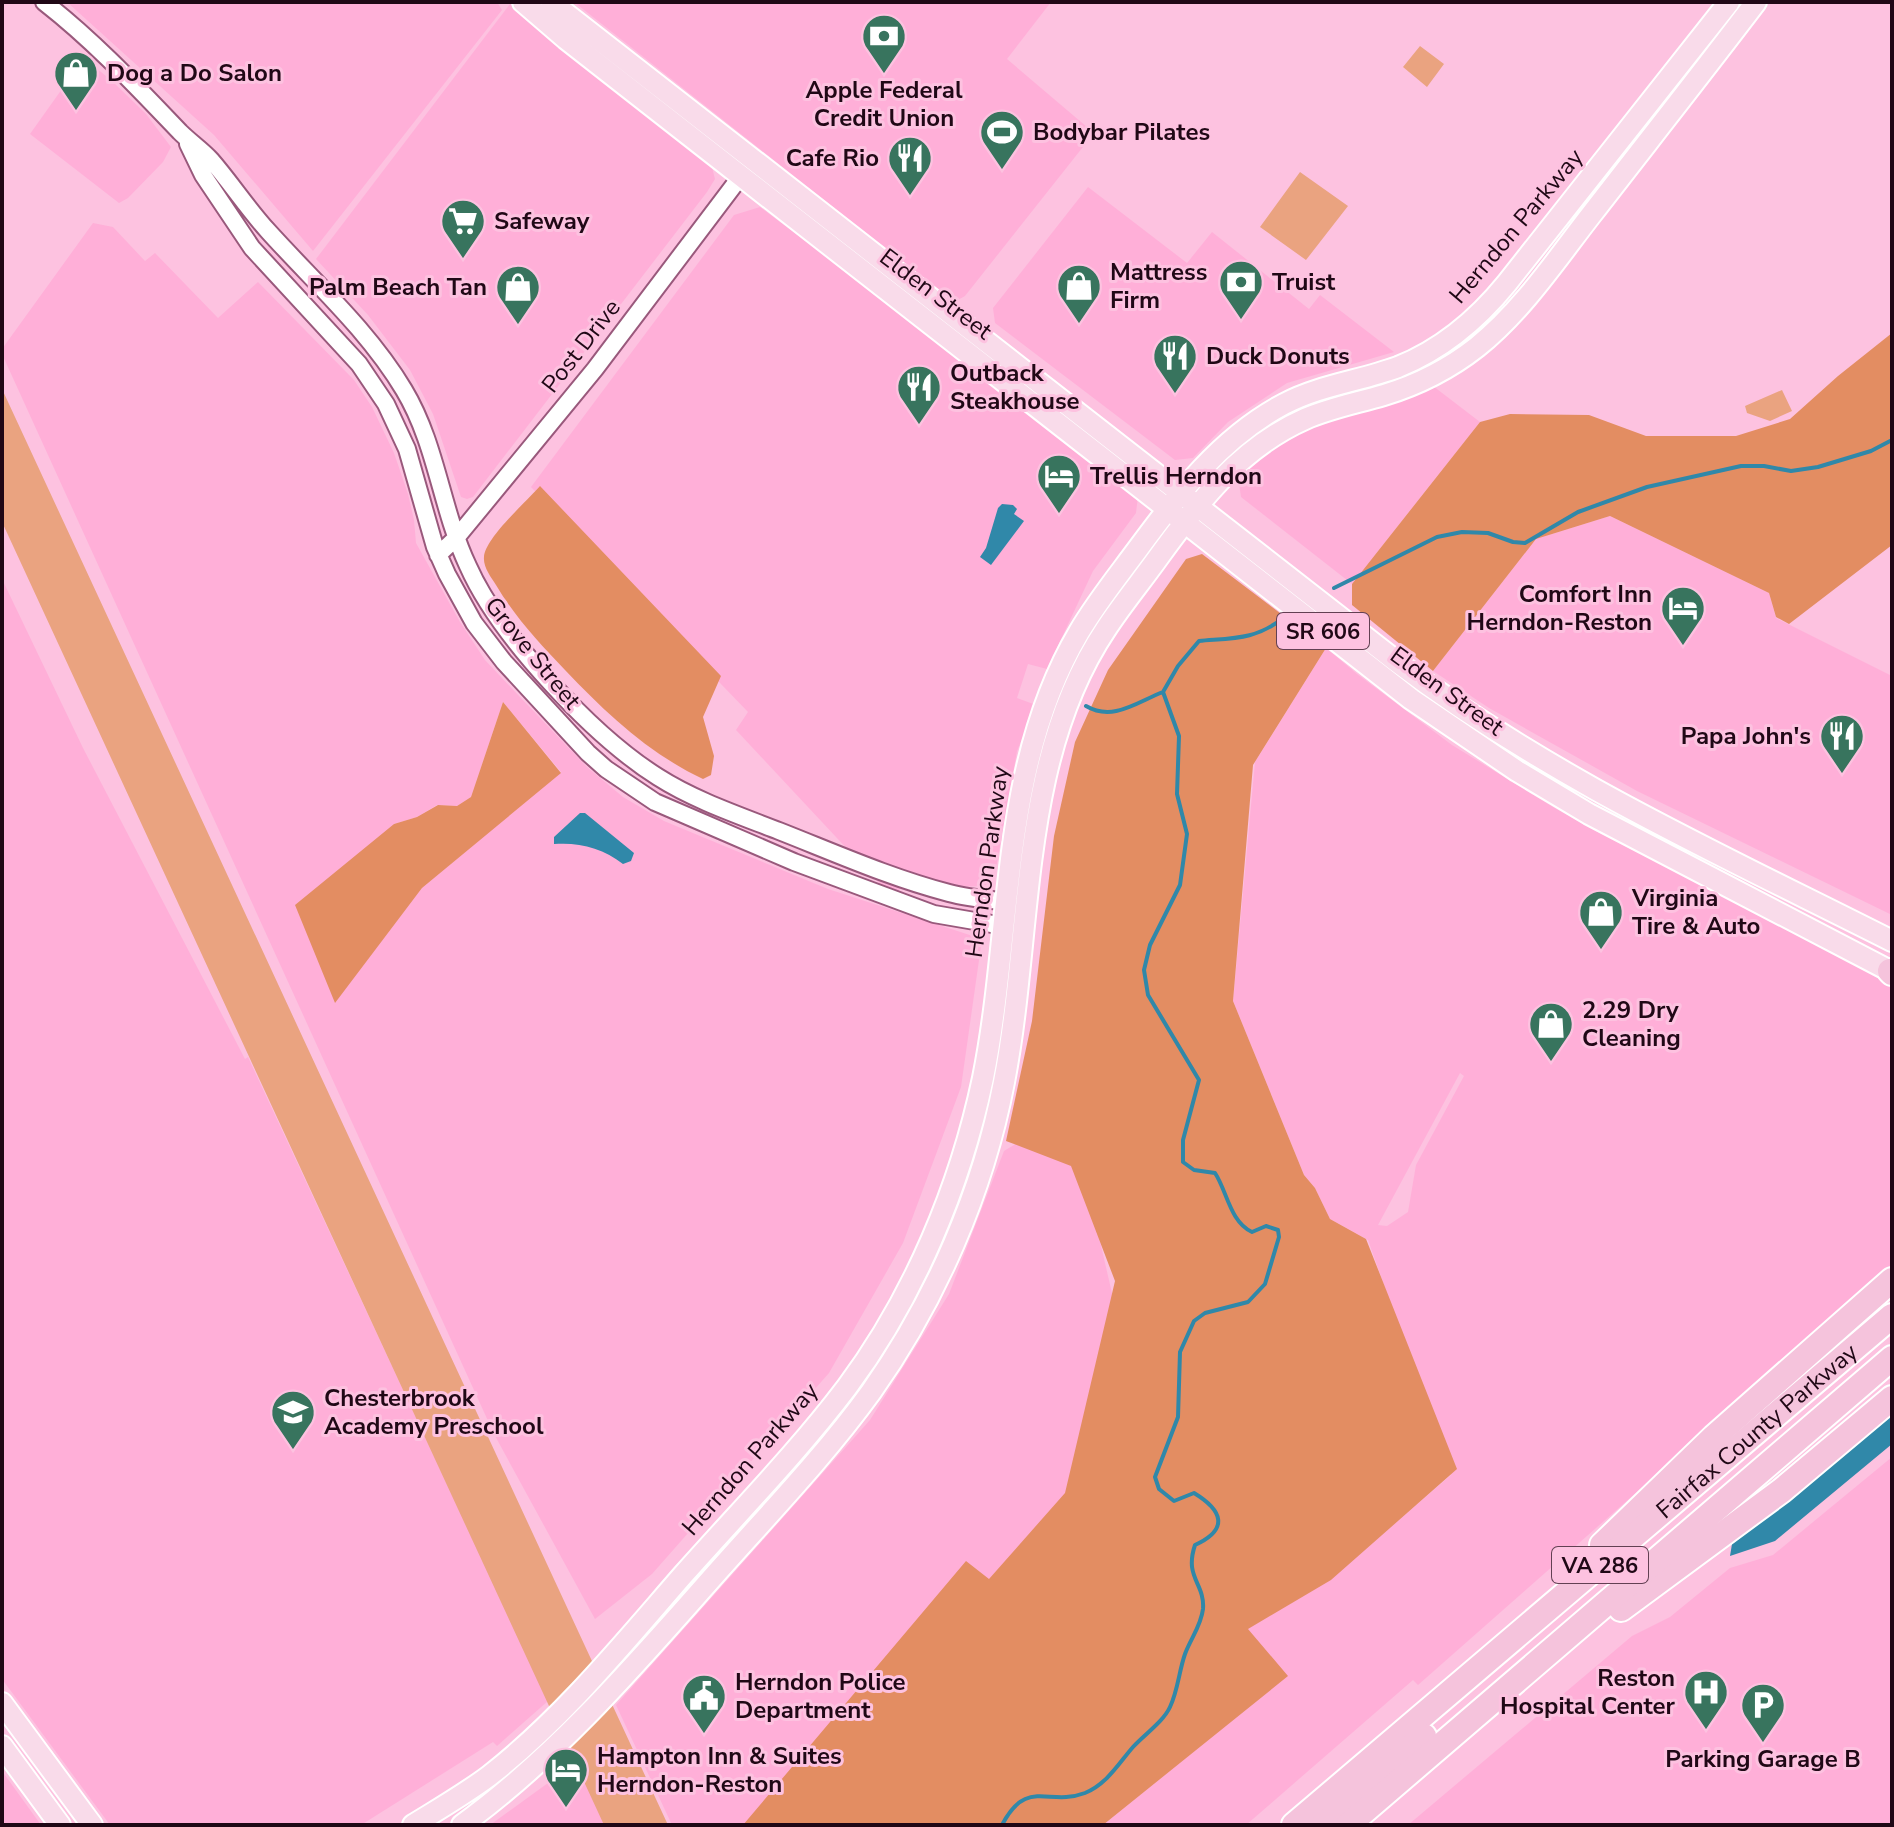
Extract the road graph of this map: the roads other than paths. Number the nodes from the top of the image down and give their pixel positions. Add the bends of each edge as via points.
1 (44, 2) edge
2 (523, 2) edge
3 (551, 2) edge
4 (1729, 2) edge
5 (1756, 2) edge
6 (183, 136) junction
7 (747, 168) junction
8 (1180, 491) junction
9 (1198, 506) junction
10 (1167, 509) junction
11 (1185, 523) junction
12 (457, 537) junction
13 (438, 555) junction
14 (1005, 902) junction
15 (1028, 905) junction
16 (1002, 926) junction
17 (1025, 930) junction
18 (1892, 941) edge
19 (1891, 972) edge
20 (1892, 1280) edge
21 (1892, 1316) edge
22 (1892, 1358) edge
23 (1892, 1398) edge
24 (1548, 1611) junction
25 (1457, 1686) junction
26 (2, 1703) edge
27 (1477, 1714) junction
28 (2, 1746) edge
29 (1310, 1822) edge
30 (60, 1825) edge
31 (92, 1825) edge
32 (413, 1825) edge
33 (462, 1825) edge
34 (1348, 1825) edge

1 - 6 street, Grove Street via 117,65
2 - 7 main road, Elden Street via 566,39
3 - 7 main road, Elden Street
4 - 8 main road, Herndon Parkway via 1476,318 1416,358 1307,394 1266,414 1232,438
5 - 9 main road, Herndon Parkway via 1497,330 1451,366 1412,386 1323,412 1278,433 1219,480
6 - 12 street, Grove Street via 207,155 265,229 388,365 418,416
6 - 13 street, Grove Street via 252,248 359,364 386,404 407,449
7 - 8 main road, Elden Street
7 - 10 main road, Elden Street
7 - 12 street, Post Drive via 595,369
8 - 9 main road, Elden Street / SR 606
8 - 10 main road, Herndon Parkway
9 - 11 main road, Herndon Parkway
9 - 18 main road, Elden Street / SR 606 via 1418,678 1511,741 1627,808
10 - 11 main road, Elden Street / SR 606
10 - 14 main road, Herndon Parkway via 1082,626 1053,685 1020,798
11 - 15 main road, Herndon Parkway via 1105,631 1074,691 1042,799
11 - 19 main road, Elden Street / SR 606 via 1411,699 1517,771
12 - 13 street, Post Drive
12 - 14 street, Grove Street via 467,566 518,644 598,730 661,779 901,878
13 - 16 street, Grove Street via 488,643 588,753 629,786 678,814 856,885 934,914
14 - 15 street, Grove Street
14 - 16 main road, Herndon Parkway
15 - 17 main road, Herndon Parkway
16 - 17 street, Grove Street
16 - 32 main road, Herndon Parkway via 986,1063 958,1170 916,1273 859,1369 790,1457 555,1716 486,1779
17 - 33 main road, Herndon Parkway via 1003,1086 976,1186 938,1279 884,1373 827,1447 619,1682 531,1770
20 - 25 highway via 1654,1493
21 - 24 highway, Fairfax County Parkway / VA 286
22 - 27 highway, Fairfax County Parkway / VA 286
23 - 27 highway via 1760,1507
24 - 25 highway, Fairfax County Parkway / VA 286
24 - 29 highway via 1530,1643
25 - 29 highway, Fairfax County Parkway / VA 286
26 - 31 main road
27 - 34 highway, Fairfax County Parkway / VA 286
28 - 30 main road

